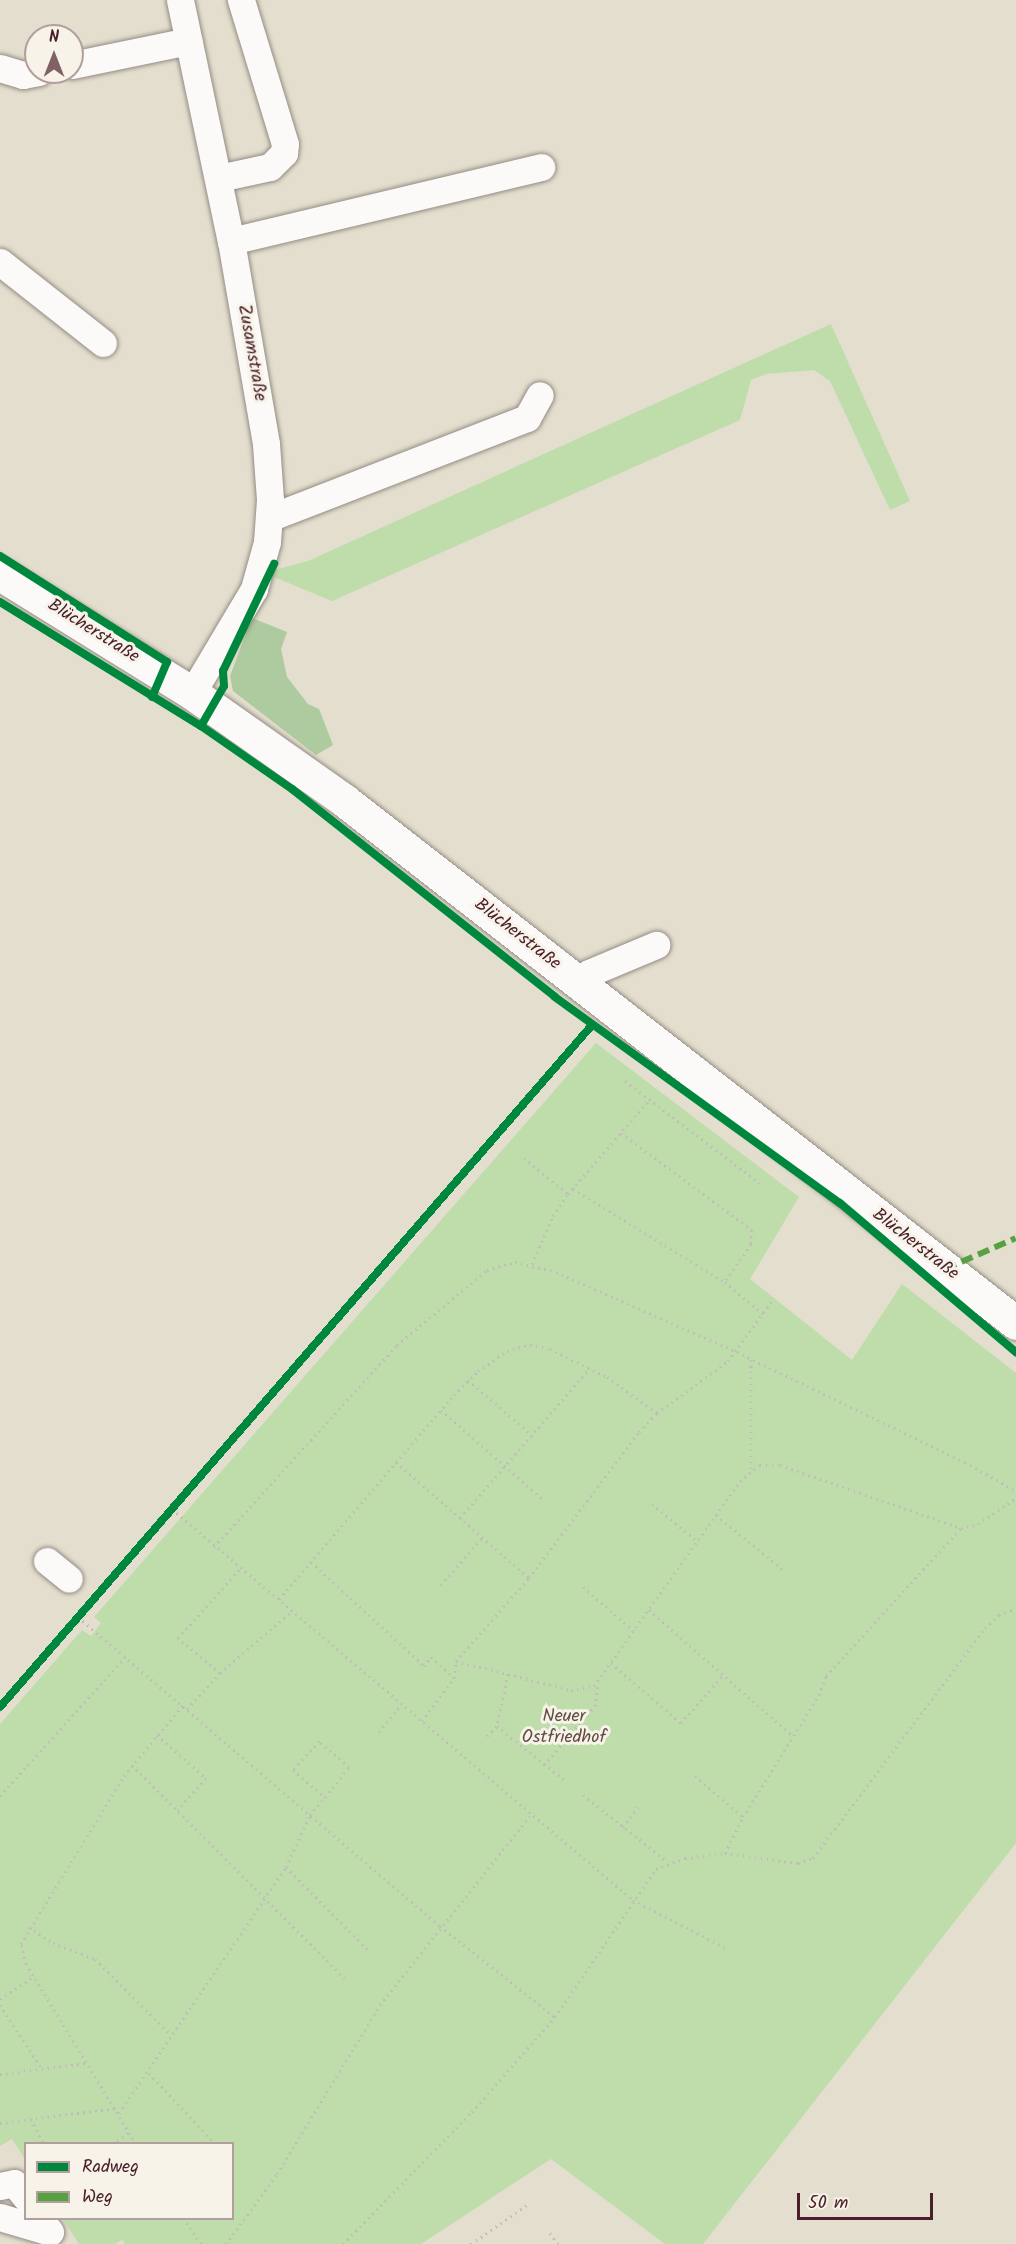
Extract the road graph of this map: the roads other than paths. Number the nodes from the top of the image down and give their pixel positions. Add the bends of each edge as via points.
1 (182, 0) edge
2 (241, 0) edge
3 (189, 41) junction
4 (84, 63) edge
5 (0, 68) edge
6 (24, 75) edge
7 (541, 167) dead end
8 (219, 178) junction
9 (231, 241) junction
10 (0, 262) edge
11 (103, 343) dead end
12 (540, 395) dead end
13 (269, 518) junction
14 (0, 574) edge
15 (192, 693) junction
16 (656, 945) dead end
17 (580, 984) junction
18 (1016, 1323) edge
19 (47, 1561) dead end
20 (69, 1579) dead end
21 (0, 2186) edge
22 (24, 2196) edge
23 (0, 2217) edge
24 (49, 2232) edge

1 - 3 street, Zusamstraße
2 - 8 street via 285,144 284,153 270,167
3 - 4 street
3 - 8 street, Zusamstraße
5 - 6 street
7 - 9 street
8 - 9 street, Zusamstraße
9 - 13 street, Zusamstraße via 266,444
10 - 11 street
12 - 13 street via 527,418
13 - 15 street, Zusamstraße via 267,542 254,589
14 - 15 main road, Blücherstraße
15 - 17 main road, Blücherstraße via 345,801
16 - 17 street via 590,973
17 - 18 main road, Blücherstraße
19 - 20 street
21 - 22 street via 14,2183
23 - 24 street

